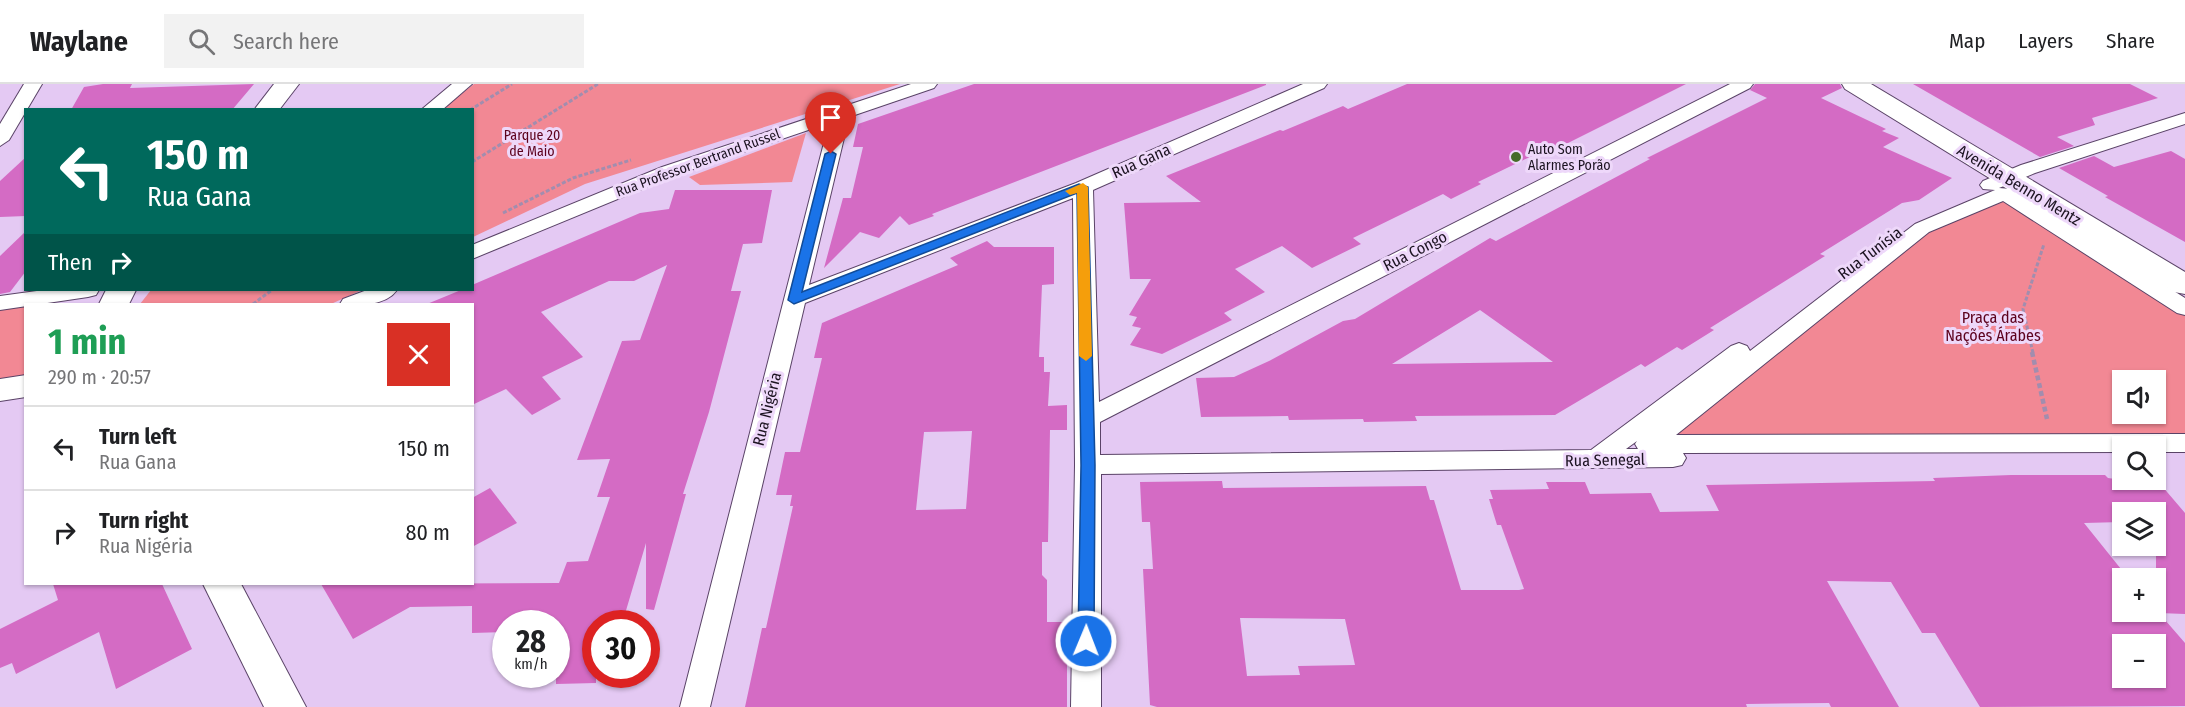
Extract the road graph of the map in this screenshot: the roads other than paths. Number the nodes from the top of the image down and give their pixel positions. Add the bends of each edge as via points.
1 (33, 84) edge
2 (287, 84) edge
3 (464, 84) edge
4 (928, 84) edge
5 (1318, 84) edge
6 (1744, 84) edge
7 (1854, 84) edge
8 (1882, 84) edge
9 (268, 108) edge
10 (433, 108) edge
11 (841, 112) junction
12 (2185, 118) edge
13 (0, 140) edge
14 (2017, 173) junction
15 (1083, 187) junction
16 (474, 252) edge
17 (2185, 264) edge
18 (2185, 285) edge
19 (81, 291) edge
20 (384, 291) edge
21 (794, 300) junction
22 (0, 303) edge
23 (354, 303) edge
24 (2185, 308) edge
25 (24, 386) edge
26 (0, 390) edge
27 (1087, 418) junction
28 (2185, 445) edge
29 (2166, 447) edge
30 (2112, 449) edge
31 (1595, 460) junction
32 (1088, 465) junction
33 (223, 585) edge
34 (285, 707) edge
35 (695, 707) edge
36 (1086, 707) edge

1 - 13 street
2 - 9 street
3 - 10 street
4 - 11 street, Rua Professor Bertrand Russel
5 - 15 street, Rua Gana
6 - 27 street, Rua Congo
7 - 14 street, Avenida Benno Mentz
8 - 14 street, Avenida Benno Mentz
11 - 16 street, Rua Professor Bertrand Russel via 669,171
11 - 21 street, Rua Nigéria
12 - 14 street, Rua Tunísia
14 - 17 street, Avenida Benno Mentz
14 - 18 street, Avenida Benno Mentz
14 - 31 street, Rua Tunísia via 1910,223
15 - 21 street, Rua Gana
15 - 27 street
19 - 22 street
20 - 23 street
21 - 35 street, Rua Nigéria
24 - 28 street via 2004,193 1922,228 1648,444
25 - 26 street
27 - 32 street
28 - 29 street
30 - 31 street, Rua Senegal
31 - 32 street, Rua Senegal
32 - 36 street
33 - 34 street

